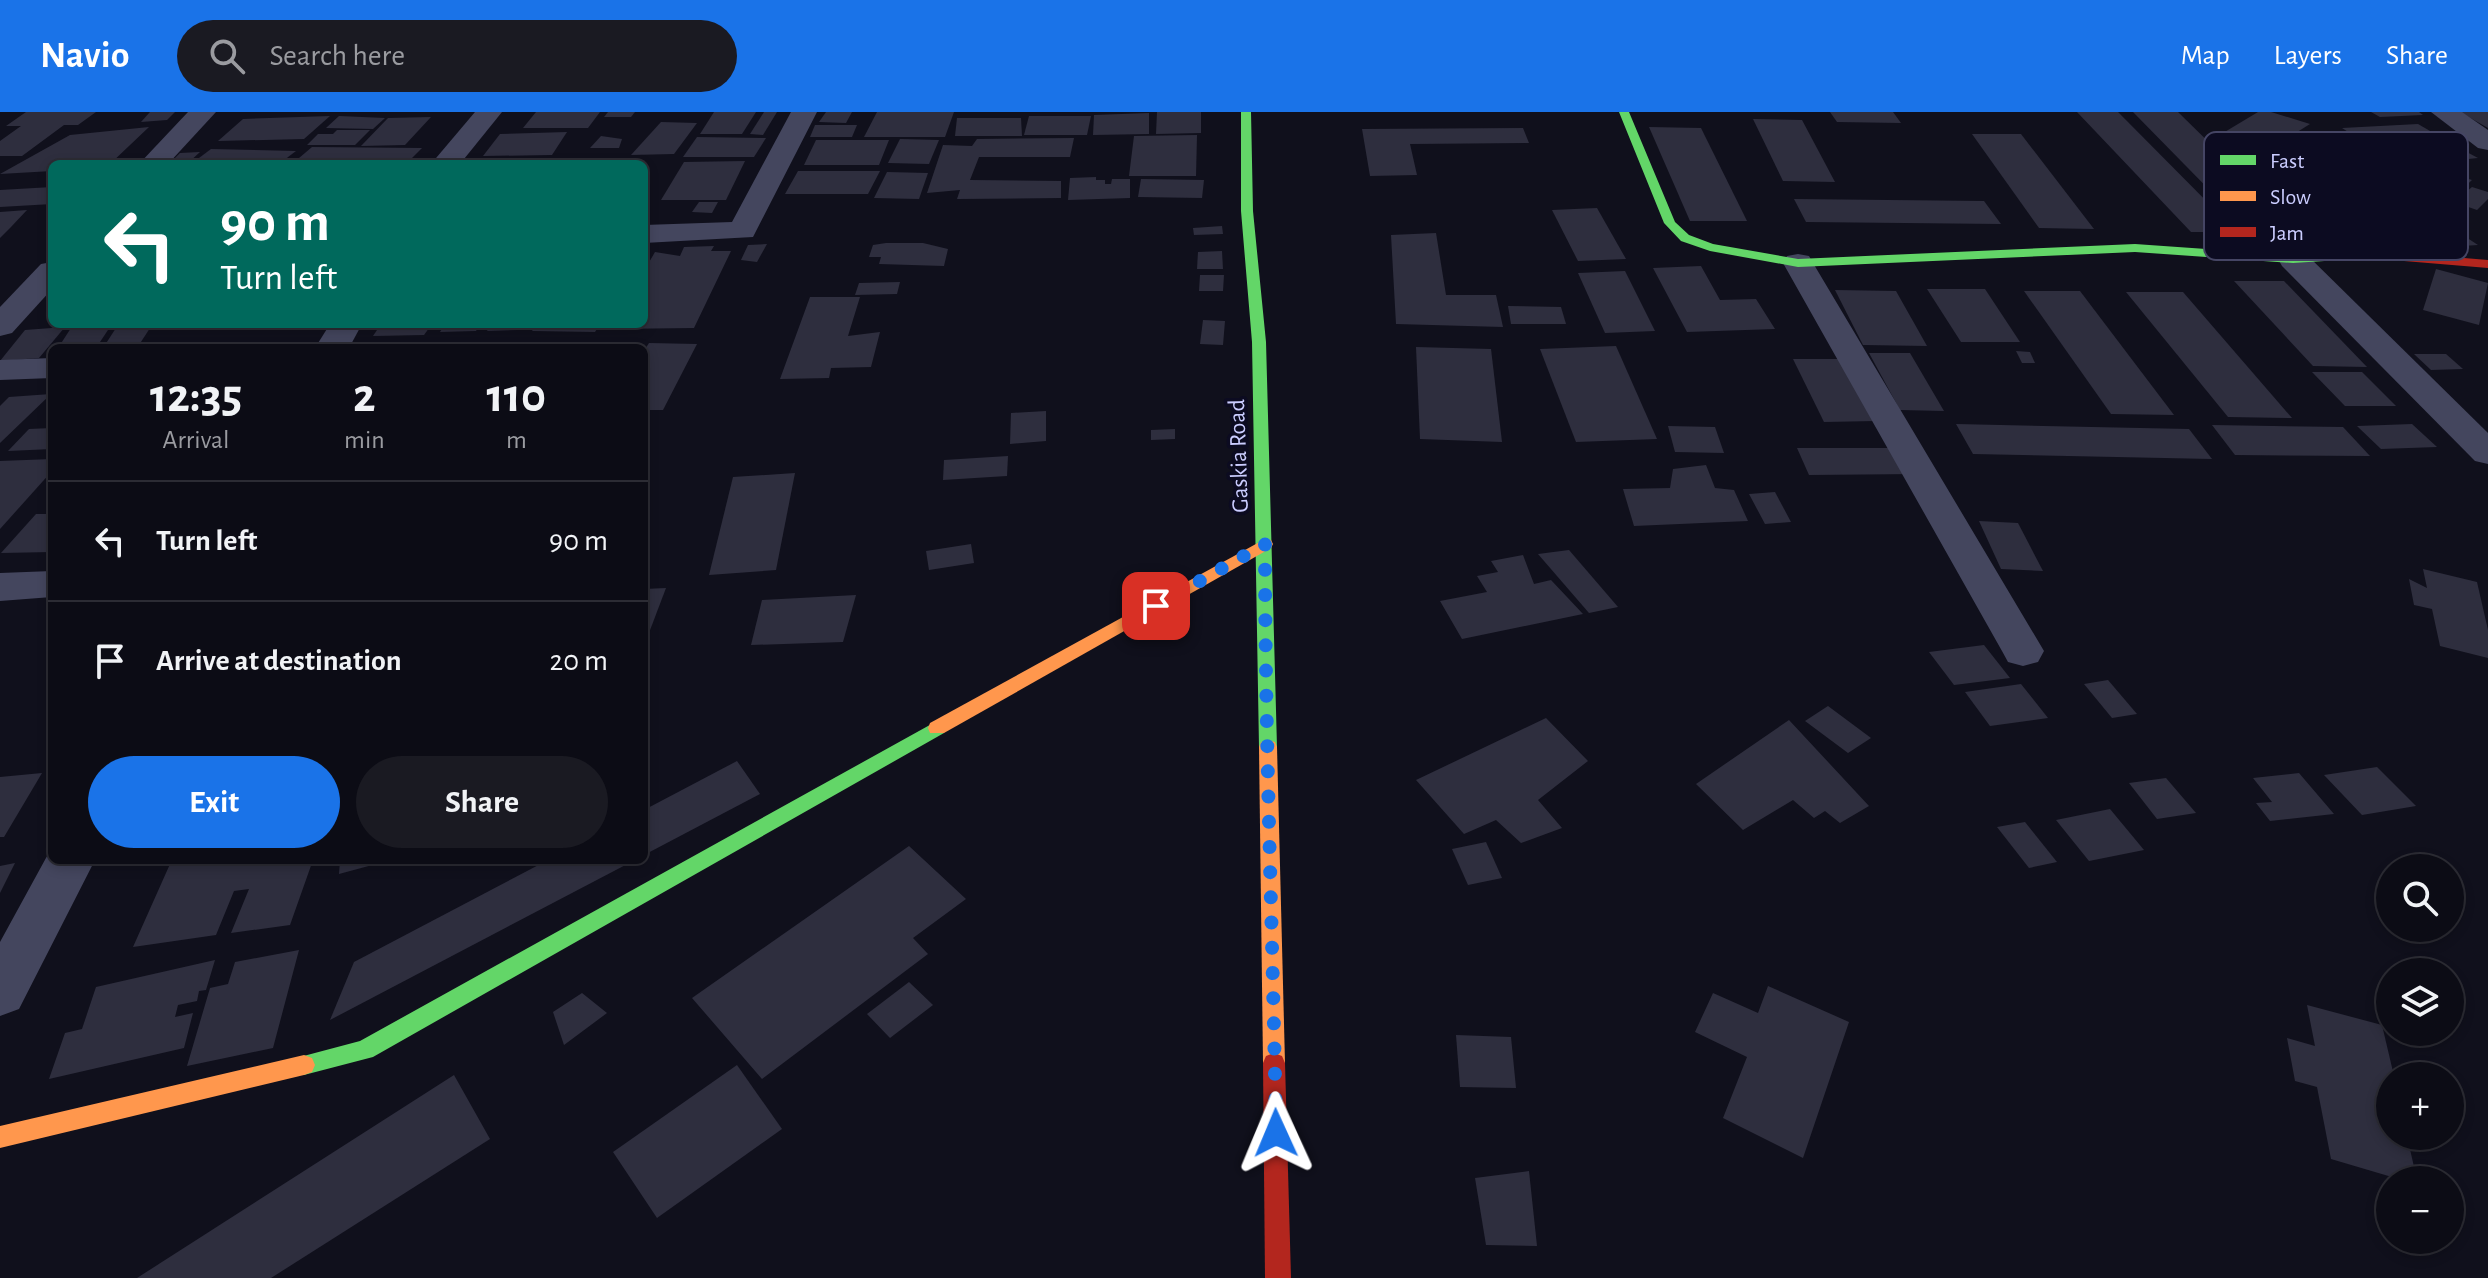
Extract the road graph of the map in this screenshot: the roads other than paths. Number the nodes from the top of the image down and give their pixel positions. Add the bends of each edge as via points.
1 (203, 112) edge
2 (489, 112) edge
3 (804, 112) edge
4 (1246, 112) edge
5 (1624, 112) edge
6 (2444, 112) edge
7 (2488, 142) edge
8 (157, 160) edge
9 (448, 160) edge
10 (648, 234) edge
11 (2204, 253) edge
12 (2294, 260) edge
13 (2440, 260) edge
14 (1798, 263) junction
15 (2488, 264) edge
16 (48, 275) edge
17 (0, 326) edge
18 (48, 368) edge
19 (0, 370) edge
20 (2488, 453) edge
21 (1265, 544) junction
22 (48, 584) edge
23 (0, 587) edge
24 (2023, 651) dead end
25 (68, 864) edge
26 (0, 993) edge
27 (0, 1137) edge
28 (1278, 1278) edge

1 - 8 street
2 - 9 street
3 - 10 street via 742,231
4 - 21 street, Gaskia Road
5 - 14 street via 1670,223 1685,238
6 - 7 street
11 - 14 street via 2135,248
12 - 20 street
13 - 15 street
14 - 24 street
16 - 17 street
18 - 19 street
21 - 27 street via 365,1050
21 - 28 street, Gaskia Road
22 - 23 street
25 - 26 street

